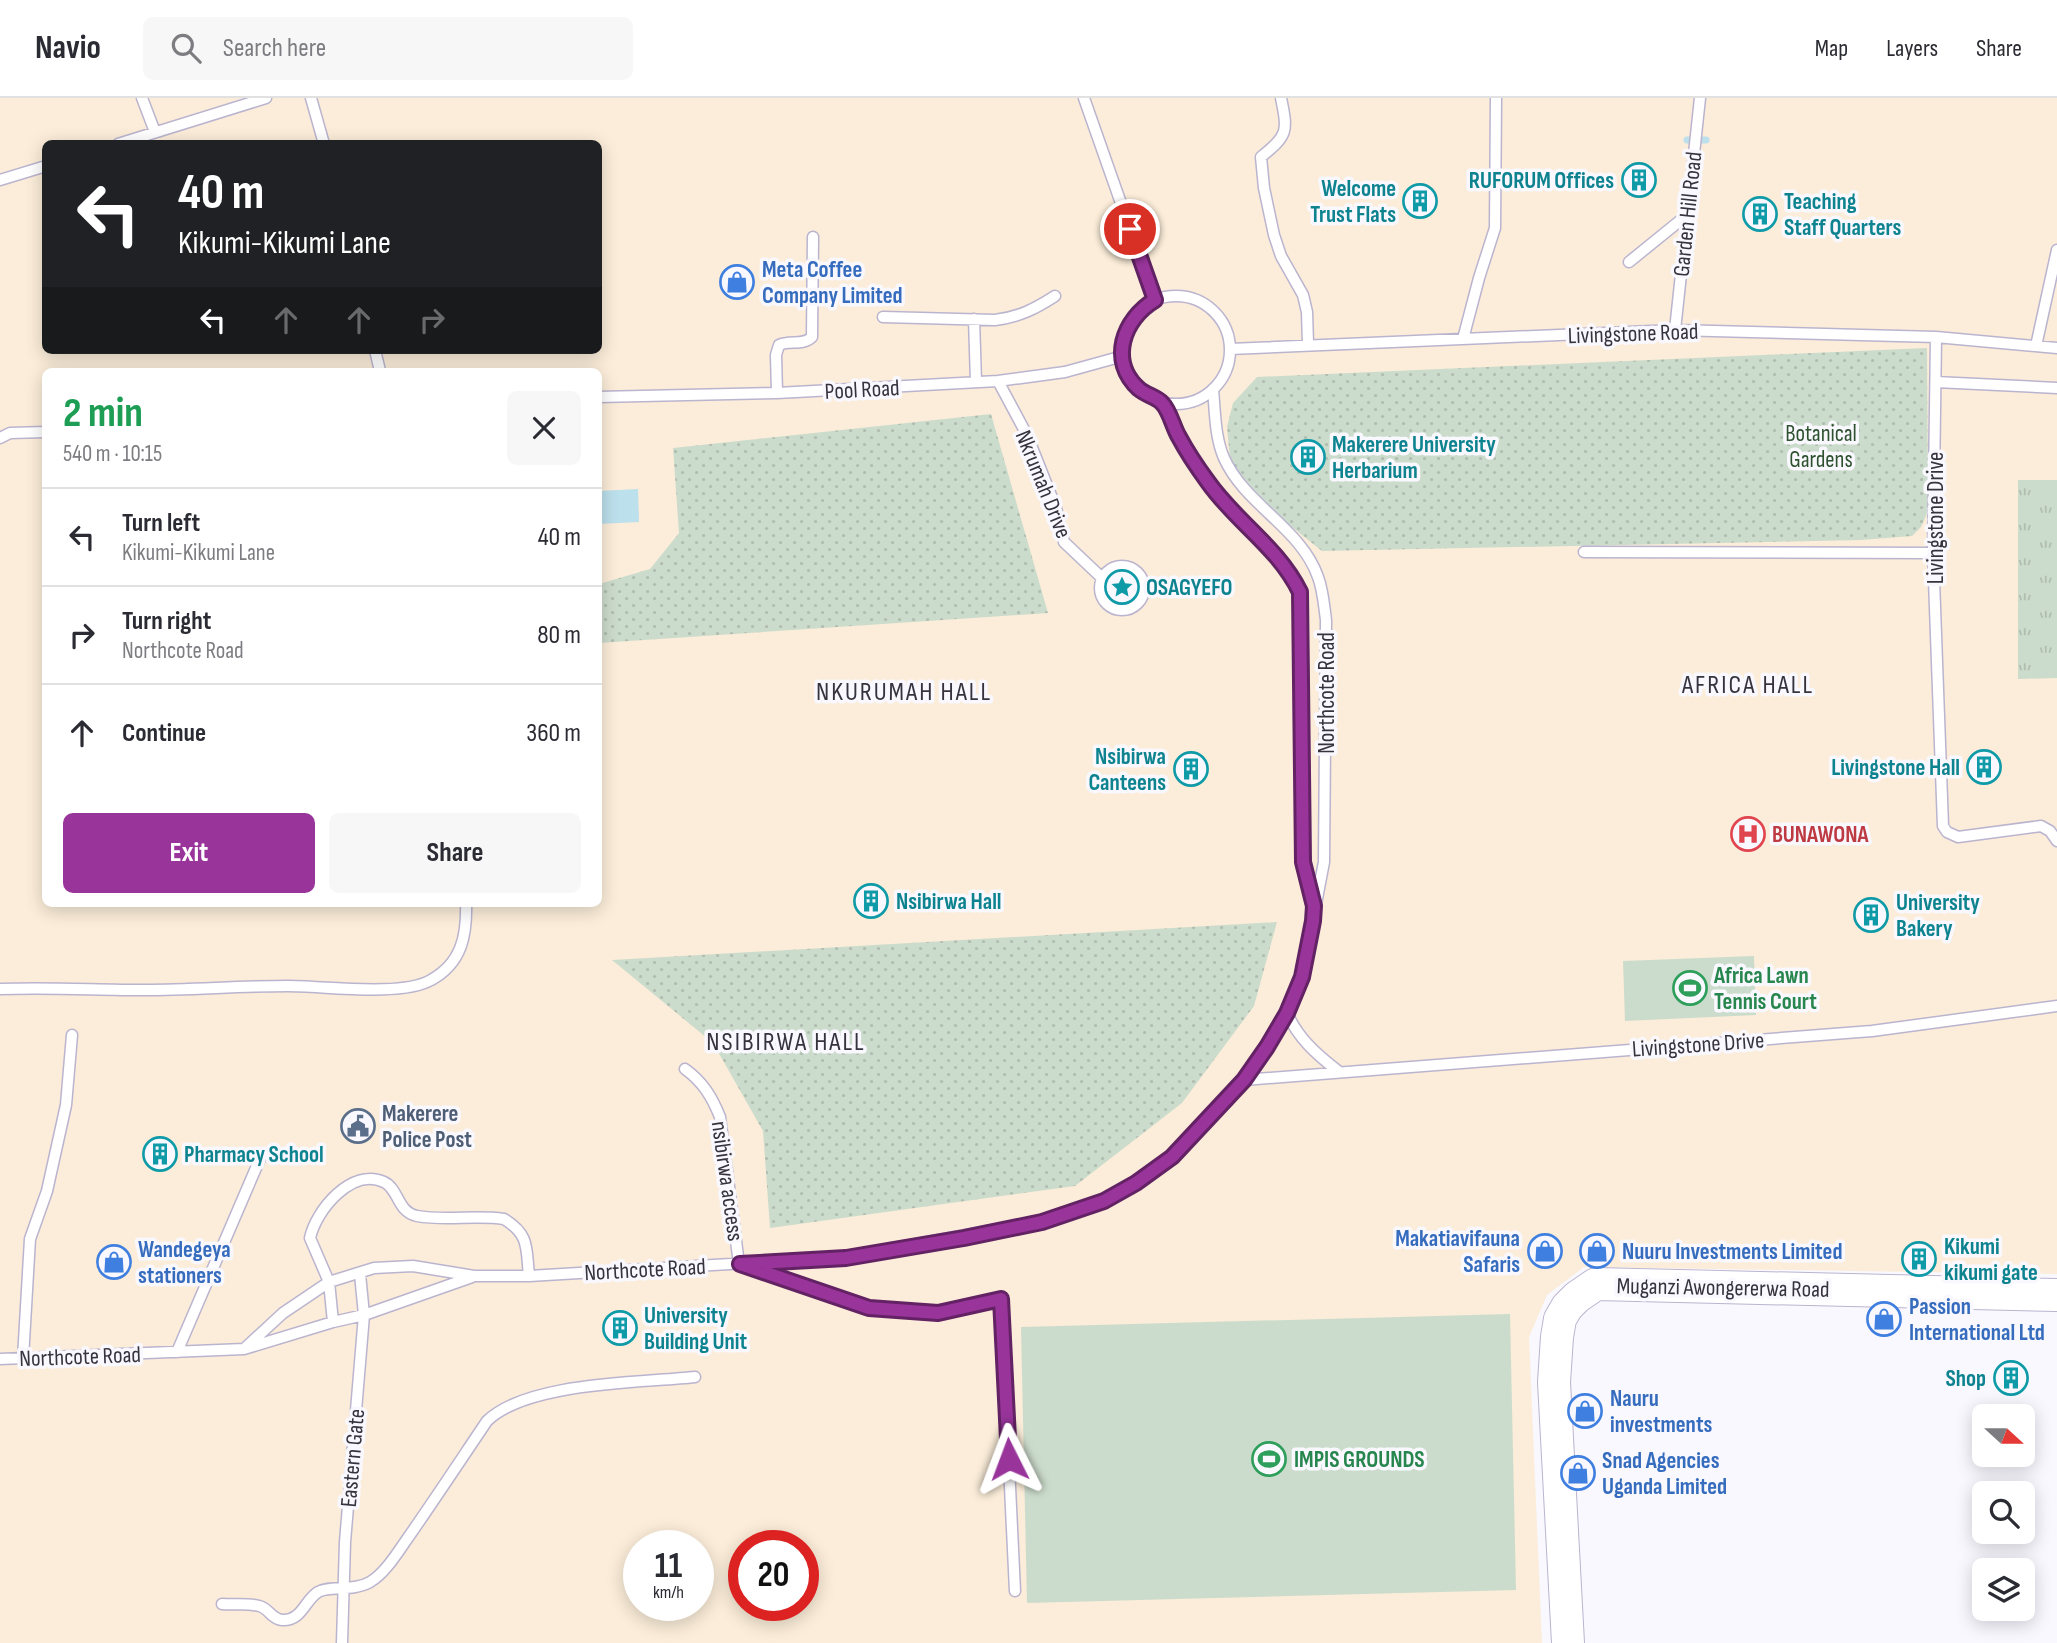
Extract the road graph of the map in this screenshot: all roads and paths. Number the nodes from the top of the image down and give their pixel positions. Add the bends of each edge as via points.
1 (142, 98) edge
2 (266, 98) edge
3 (311, 98) edge
4 (1084, 98) edge
5 (1282, 98) edge
6 (1496, 98) edge
7 (1700, 98) edge
8 (155, 132) junction
9 (130, 140) edge
10 (323, 140) edge
11 (42, 167) edge
12 (0, 180) edge
13 (1687, 215) junction
14 (813, 237) dead end
15 (2057, 250) edge
16 (1629, 262) dead end
17 (1055, 296) dead end
18 (1155, 300) junction
19 (883, 317) dead end
20 (974, 319) junction
21 (1675, 330) junction
22 (1936, 337) junction
23 (1463, 339) junction
24 (1308, 344) junction
25 (2036, 346) junction
26 (2057, 348) edge
27 (1230, 349) junction
28 (1123, 356) junction
29 (998, 381) junction
30 (976, 382) junction
31 (1936, 382) junction
32 (2057, 388) edge
33 (1213, 389) junction
34 (777, 393) junction
35 (602, 397) edge
36 (1161, 402) junction
37 (42, 432) edge
38 (0, 438) edge
39 (1584, 552) dead end
40 (1933, 553) junction
41 (1102, 578) junction
42 (2057, 841) edge
43 (1314, 906) junction
44 (466, 907) edge
45 (0, 989) edge
46 (2057, 1006) edge
47 (1287, 1013) junction
48 (72, 1035) dead end
49 (685, 1069) dead end
50 (1338, 1071) junction
51 (1244, 1080) junction
52 (262, 1154) dead end
53 (740, 1264) junction
54 (360, 1274) junction
55 (474, 1276) junction
56 (529, 1276) junction
57 (329, 1282) junction
58 (2057, 1295) edge
59 (365, 1315) junction
60 (333, 1322) junction
61 (244, 1349) junction
62 (177, 1352) junction
63 (23, 1358) junction
64 (0, 1359) edge
65 (695, 1377) dead end
66 (344, 1590) junction
67 (1015, 1591) dead end
68 (222, 1604) dead end
69 (342, 1643) edge
70 (1568, 1643) edge

1 - 8 lane
2 - 8 lane
3 - 10 lane
4 - 18 lane
5 - 24 lane via 1287,125 1281,141 1261,157 1264,188 1281,256 1303,295
6 - 23 lane via 1495,229
7 - 13 lane, Garden Hill Road
8 - 9 lane
11 - 12 lane
13 - 16 lane
13 - 21 lane, Garden Hill Road
14 - 34 lane via 812,337 776,349
15 - 25 lane
17 - 20 lane via 1012,318
18 - 27 lane via 1190,297 1210,308 1224,326
18 - 28 lane via 1133,317
19 - 20 lane
20 - 30 lane
21 - 22 lane, Livingstone Road
21 - 23 lane, Livingstone Road
22 - 25 lane, Livingstone Road
22 - 31 lane, Livingstone Drive
23 - 24 lane, Livingstone Road
24 - 27 lane, Livingstone Road
25 - 26 lane, Livingstone Road
27 - 33 lane via 1225,370
28 - 29 lane, Pool Road via 1065,372
28 - 36 lane via 1131,380
29 - 30 lane, Pool Road
29 - 41 lane, Nkrumah Drive via 1027,435 1056,508 1064,542
30 - 34 lane, Pool Road
31 - 32 lane
31 - 40 lane, Livingstone Drive
33 - 36 lane via 1187,402
33 - 43 lane, Northcote Road via 1223,457 1261,508 1307,556 1323,596 1324,862
34 - 35 lane, Pool Road
36 - 43 lane, Northcote Road via 1210,485 1280,558 1300,592 1303,862
37 - 38 lane via 10,433
39 - 40 lane
40 - 42 lane, Livingstone Drive via 1943,826 1958,837 2041,826
41 - 41 lane via 1099,587 1107,606 1126,611 1142,599 1143,579 1128,566 1109,570
43 - 47 lane, Northcote Road via 1302,977
44 - 45 lane via 463,944 455,961 430,981 414,986
46 - 50 lane, Livingstone Drive via 1872,1031
47 - 50 lane via 1304,1043
47 - 51 lane, Northcote Road
48 - 63 lane via 66,1105 47,1191 30,1239
49 - 53 lane, nsibirwa access via 712,1096 720,1117
50 - 51 lane, Livingstone Drive
51 - 53 lane, Northcote Road via 1172,1157 1104,1201 1042,1222 964,1238 846,1258
52 - 62 lane
53 - 56 lane, Northcote Road
53 - 67 lane via 869,1308 938,1313 1001,1299
54 - 55 lane, Northcote Road via 374,1268 413,1266
54 - 57 lane, Northcote Road
54 - 59 lane, Eastern Gate
55 - 56 lane, Northcote Road
55 - 59 lane, Northcote Road
56 - 57 lane via 525,1238 504,1219 415,1216 400,1206 384,1182 360,1179 331,1201 312,1228 310,1238
57 - 60 lane
57 - 61 lane, Northcote Road via 283,1313
58 - 70 street, Muganzi Awongererwa Road via 1596,1284 1577,1297 1560,1319 1554,1382
59 - 60 lane, Northcote Road
59 - 66 lane, Eastern Gate
60 - 61 lane, Northcote Road
61 - 62 lane, Northcote Road
62 - 63 lane, Northcote Road
63 - 64 lane, Northcote Road
65 - 66 lane via 547,1391 497,1410 394,1557 373,1581
66 - 68 lane via 323,1590 295,1617 281,1620 260,1606
66 - 69 lane, Eastern Gate

